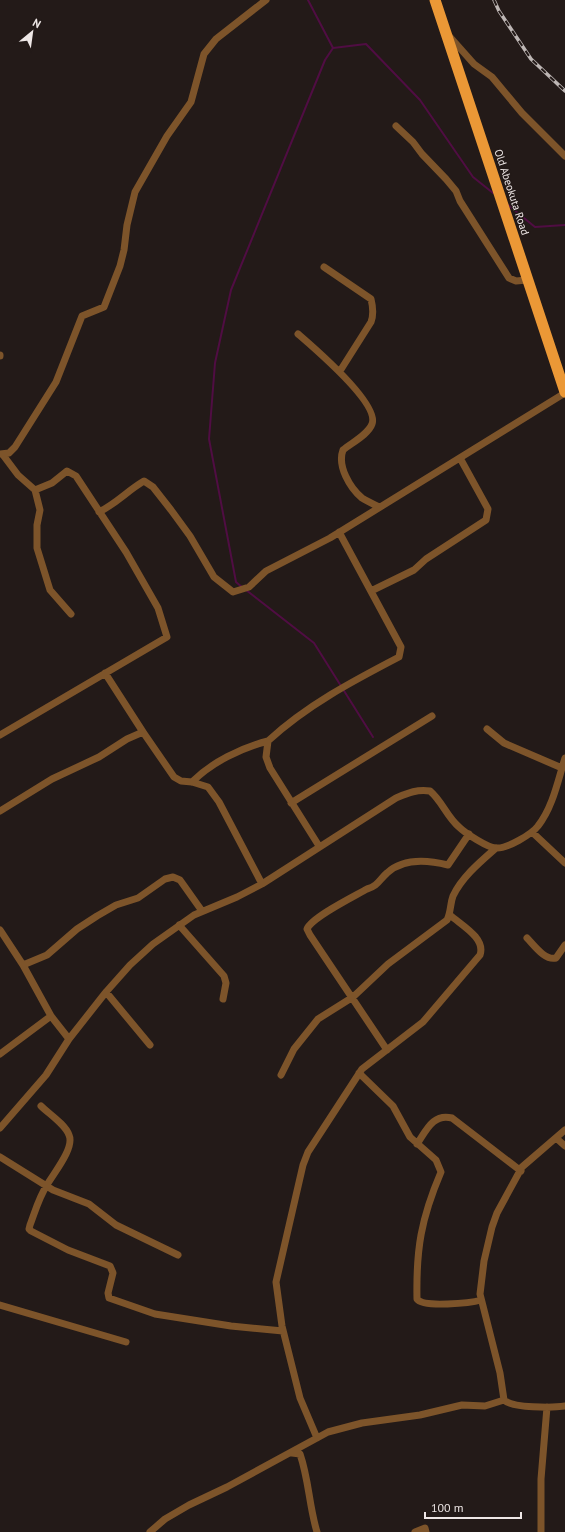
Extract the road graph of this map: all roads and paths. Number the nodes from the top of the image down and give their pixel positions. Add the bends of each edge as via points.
1 (266, 0) edge
2 (434, 0) edge
3 (444, 30) junction
4 (396, 126) dead end
5 (565, 156) edge
6 (324, 267) dead end
7 (527, 280) junction
8 (298, 334) dead end
9 (340, 371) junction
10 (565, 393) edge
11 (2, 454) edge
12 (460, 458) junction
13 (35, 490) junction
14 (379, 507) junction
15 (99, 512) junction
16 (339, 532) junction
17 (371, 591) junction
18 (71, 614) dead end
19 (105, 673) junction
20 (432, 716) dead end
21 (487, 729) dead end
22 (142, 732) junction
23 (0, 735) edge
24 (268, 740) junction
25 (565, 758) edge
26 (562, 768) junction
27 (192, 782) junction
28 (291, 803) junction
29 (0, 811) edge
30 (532, 832) junction
31 (469, 834) junction
32 (320, 846) junction
33 (496, 848) junction
34 (565, 863) edge
35 (262, 884) junction
36 (202, 911) junction
37 (450, 915) junction
38 (178, 925) junction
39 (0, 930) edge
40 (527, 938) dead end
41 (565, 945) edge
42 (23, 965) junction
43 (106, 992) junction
44 (353, 998) junction
45 (223, 999) dead end
46 (51, 1016) junction
47 (69, 1039) junction
48 (150, 1044) dead end
49 (387, 1050) junction
50 (0, 1054) edge
51 (359, 1073) junction
52 (282, 1075) dead end
53 (41, 1106) dead end
54 (0, 1128) edge
55 (565, 1130) edge
56 (556, 1138) junction
57 (417, 1144) junction
58 (565, 1146) edge
59 (0, 1157) edge
60 (521, 1171) junction
61 (46, 1185) junction
62 (178, 1255) dead end
63 (481, 1300) junction
64 (0, 1305) edge
65 (283, 1331) junction
66 (126, 1342) dead end
67 (504, 1400) junction
68 (565, 1406) edge
69 (547, 1407) junction
70 (317, 1438) junction
71 (292, 1453) junction
72 (150, 1532) edge
73 (317, 1532) edge
74 (415, 1532) edge
75 (426, 1532) edge
76 (541, 1532) edge

1 - 11 street via 216,39 204,54 191,102 167,136 135,192 120,266 104,307 82,316 56,382 15,447 9,453
2 - 3 highway, Old Abeokuta Road
3 - 5 street via 474,64 492,77 527,118
3 - 7 highway, Old Abeokuta Road
4 - 7 street via 456,191 509,278 516,281
6 - 9 street via 371,299 373,309 371,322
7 - 10 highway, Old Abeokuta Road
8 - 9 street
9 - 14 street via 366,404 373,420 368,430 343,450 341,460 344,471 351,487 362,498
10 - 12 street
11 - 13 street via 18,476
12 - 14 street
12 - 17 street via 488,509 486,520 426,559 414,570
13 - 15 street via 70,471 76,476
13 - 18 street via 40,510 37,548 50,590
14 - 16 street
15 - 16 street via 114,505 144,481 153,487 190,536 214,577 233,592 249,587 266,571
15 - 19 street via 126,552 158,608 167,637
16 - 17 street
17 - 24 street via 401,647 399,657 338,689
19 - 22 street
19 - 23 street
20 - 28 street
21 - 26 street via 504,743
22 - 27 street via 174,777
22 - 29 street via 99,757 52,779
24 - 27 street via 218,762 203,771
24 - 28 street via 266,757 270,768
25 - 26 street
26 - 30 street via 550,803
27 - 35 street via 208,787 219,802
28 - 32 street
30 - 33 street via 511,844
30 - 34 street
31 - 32 street via 458,827 430,791 422,790 396,798
31 - 33 street
31 - 44 street via 448,864 428,861 401,865 387,873 376,886 367,888 309,925 307,928 310,935
32 - 35 street
33 - 37 street via 464,879 453,896
35 - 36 street
36 - 38 street
36 - 42 street via 180,880 169,877 138,898 116,905 77,928 47,955
37 - 44 street via 447,920 388,964
37 - 49 street via 480,942 480,955 423,1022
38 - 43 street via 130,965
38 - 45 street via 224,976 226,983
39 - 42 street
40 - 41 street via 546,957 551,958 556,958
42 - 46 street
43 - 47 street
43 - 48 street
44 - 49 street
44 - 52 street via 326,1013 309,1029 294,1049
46 - 47 street
46 - 50 street
47 - 54 street via 46,1076
49 - 51 street
51 - 57 street via 393,1106 410,1137
51 - 65 street via 308,1152 303,1165 276,1282
53 - 61 street via 66,1130 70,1140 60,1166
55 - 56 street
56 - 58 street
56 - 60 street via 526,1163
57 - 60 street via 434,1120 440,1117 452,1118
57 - 63 street via 436,1160 441,1172 424,1214 418,1241 417,1299 422,1304 473,1303
59 - 61 street
60 - 63 street via 496,1213 484,1261
61 - 62 street via 89,1204 116,1225
61 - 65 street via 29,1229 68,1250 110,1266 113,1273 109,1298 155,1314
63 - 67 street via 500,1373
64 - 66 street
65 - 70 street via 300,1398
67 - 69 street via 510,1404
67 - 70 street via 485,1406 462,1405 420,1415 362,1423 328,1432
68 - 69 street
69 - 76 street via 541,1479
70 - 71 street
71 - 72 street via 189,1505 165,1519
71 - 73 street via 300,1454 307,1476 312,1516
74 - 75 street via 424,1528

